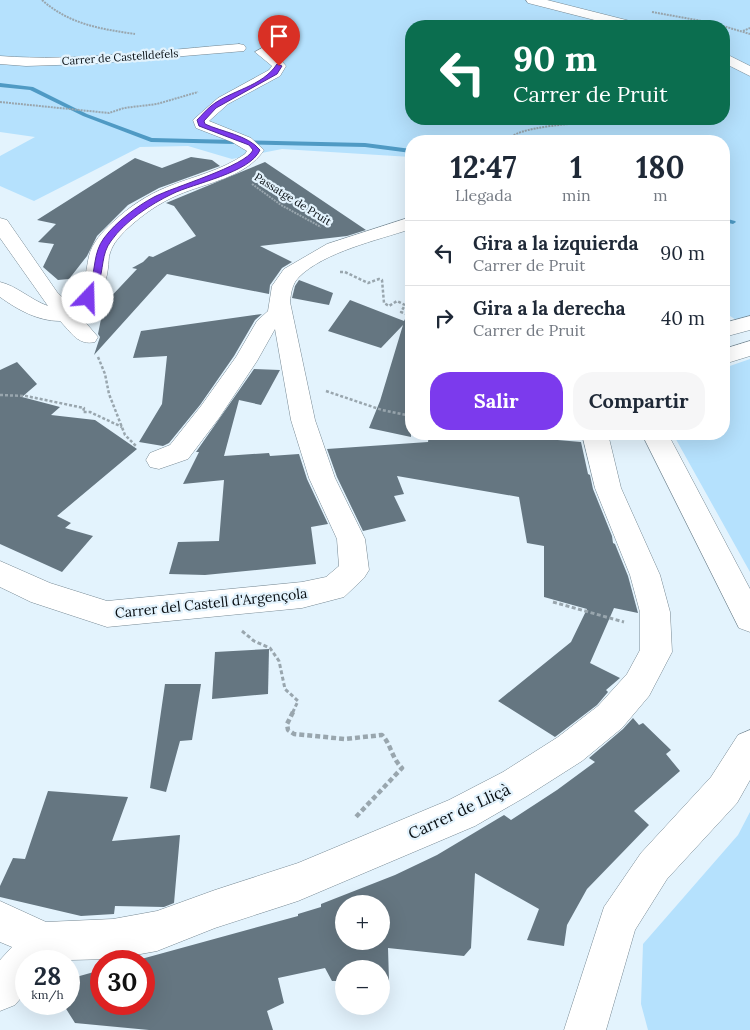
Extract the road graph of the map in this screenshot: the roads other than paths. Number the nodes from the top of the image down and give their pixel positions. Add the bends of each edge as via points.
1 (532, 0) edge
2 (610, 20) edge
3 (0, 60) edge
4 (730, 60) edge
5 (750, 72) edge
6 (0, 224) edge
7 (405, 225) edge
8 (0, 288) edge
9 (280, 304) junction
10 (66, 314) junction
11 (750, 323) edge
12 (730, 328) edge
13 (87, 337) road end
14 (750, 348) edge
15 (730, 355) edge
16 (596, 440) edge
17 (658, 440) edge
18 (159, 460) road end
19 (0, 573) edge
20 (750, 619) edge
21 (750, 746) edge
22 (0, 920) edge
23 (27, 950) edge
24 (57, 950) edge
25 (15, 974) edge
26 (0, 990) edge
27 (585, 1030) edge

1 - 2 street
3 - 10 street, Carrer de Castelldefels via 87,60 239,48 245,53 269,55 279,66 275,73 223,101 201,120 202,125 251,144 256,150 253,156 230,169 163,196 121,225 99,255 95,284 88,298
4 - 5 street
6 - 10 street
7 - 9 street via 320,254 291,273 282,286
8 - 10 street via 42,313
9 - 18 street via 278,313 265,326 245,361 198,427 178,452
9 - 19 street, Carrer del Castell d'Argençola via 303,420 336,509 351,539 354,570 334,588 302,595 107,614 42,593
10 - 13 street
11 - 12 street
14 - 15 street
16 - 24 street, Carrer de Lliçà via 608,488 645,575 655,612 656,632 656,652 638,685 610,717 570,749 516,784 462,813 298,882 157,931
17 - 20 street
21 - 27 street via 724,790 654,866 618,921
22 - 23 street, Carrer de Lliçà
25 - 26 street

